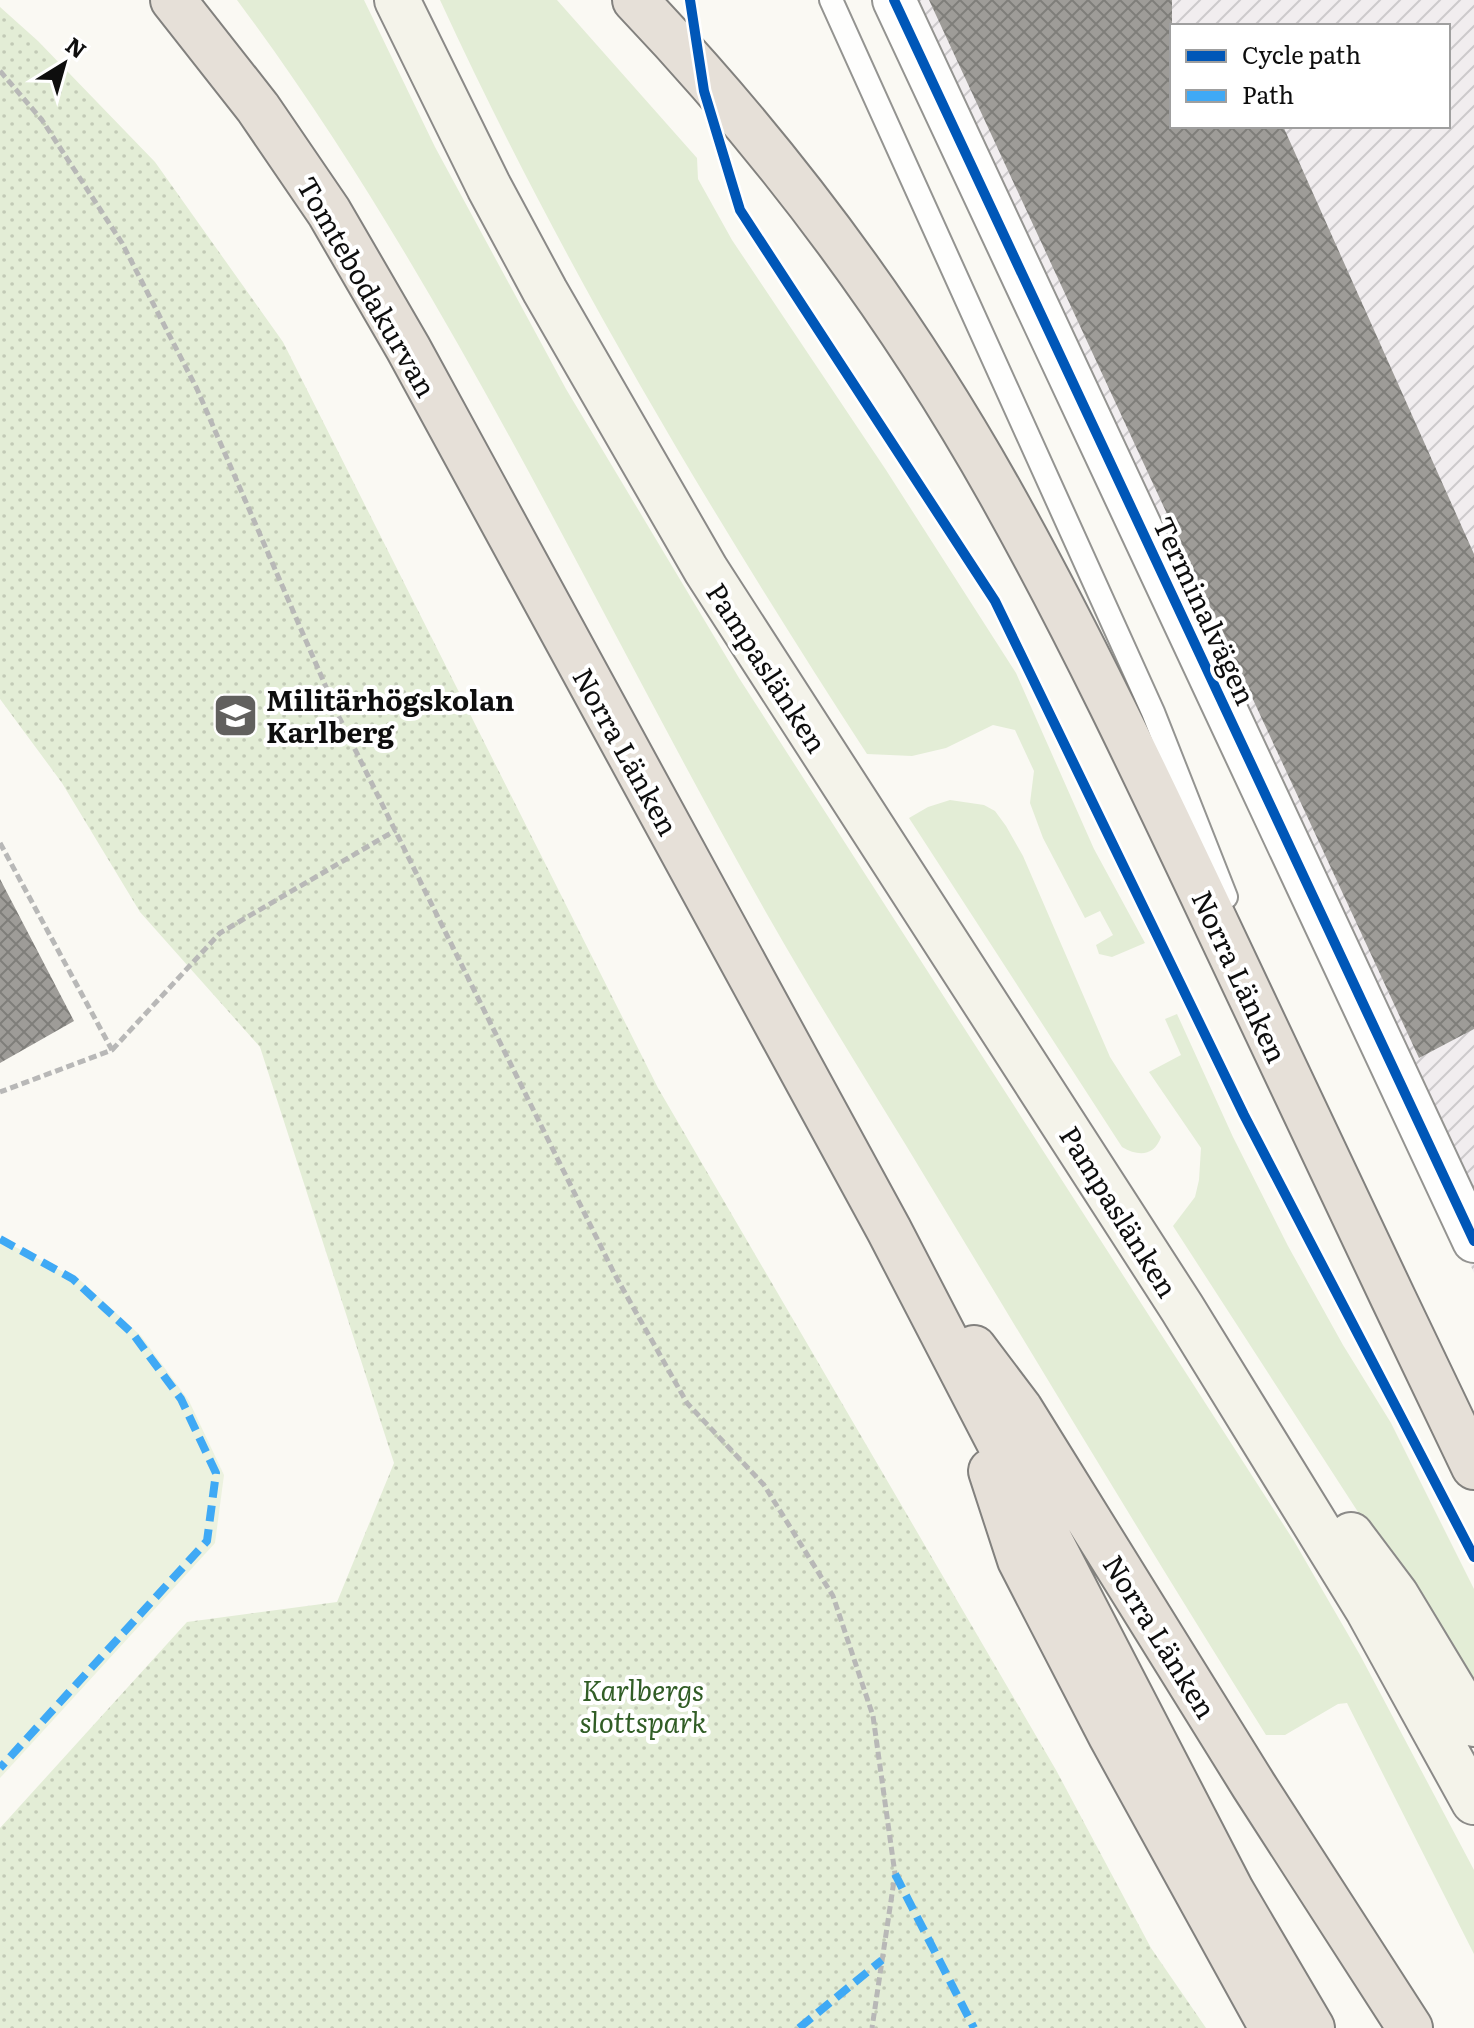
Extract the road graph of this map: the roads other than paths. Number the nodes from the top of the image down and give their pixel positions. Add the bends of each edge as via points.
1 (173, 0) edge
2 (397, 0) edge
3 (635, 0) edge
4 (831, 0) edge
5 (894, 0) edge
6 (537, 588) joint
7 (1357, 1225) junction
8 (1474, 1241) edge
9 (900, 1251) junction
10 (1182, 1308) junction
11 (952, 1351) junction
12 (1474, 1467) edge
13 (1474, 1724) edge
14 (1474, 1802) edge
15 (1406, 2022) edge
16 (1272, 2028) edge
17 (1312, 2028) edge

1 - 6 highway, Tomtebodakurvan via 258,108 329,212
2 - 10 main road, Pampaslänken via 545,291 706,570
3 - 7 highway, Norra Länken via 734,109 857,267 999,490 1113,707
4 - 7 lane via 1153,712
5 - 8 street, Terminalvägen
6 - 9 highway, Norra Länken
7 - 12 highway, Norra Länken
9 - 11 highway, Norra Länken
9 - 15 highway, Norra Länken via 1020,1409
10 - 13 main road, Pampaslänken via 1396,1595
10 - 14 main road, Pampaslänken via 1368,1610
11 - 16 highway via 1020,1560
11 - 17 highway, Norra Länken via 1232,1892

